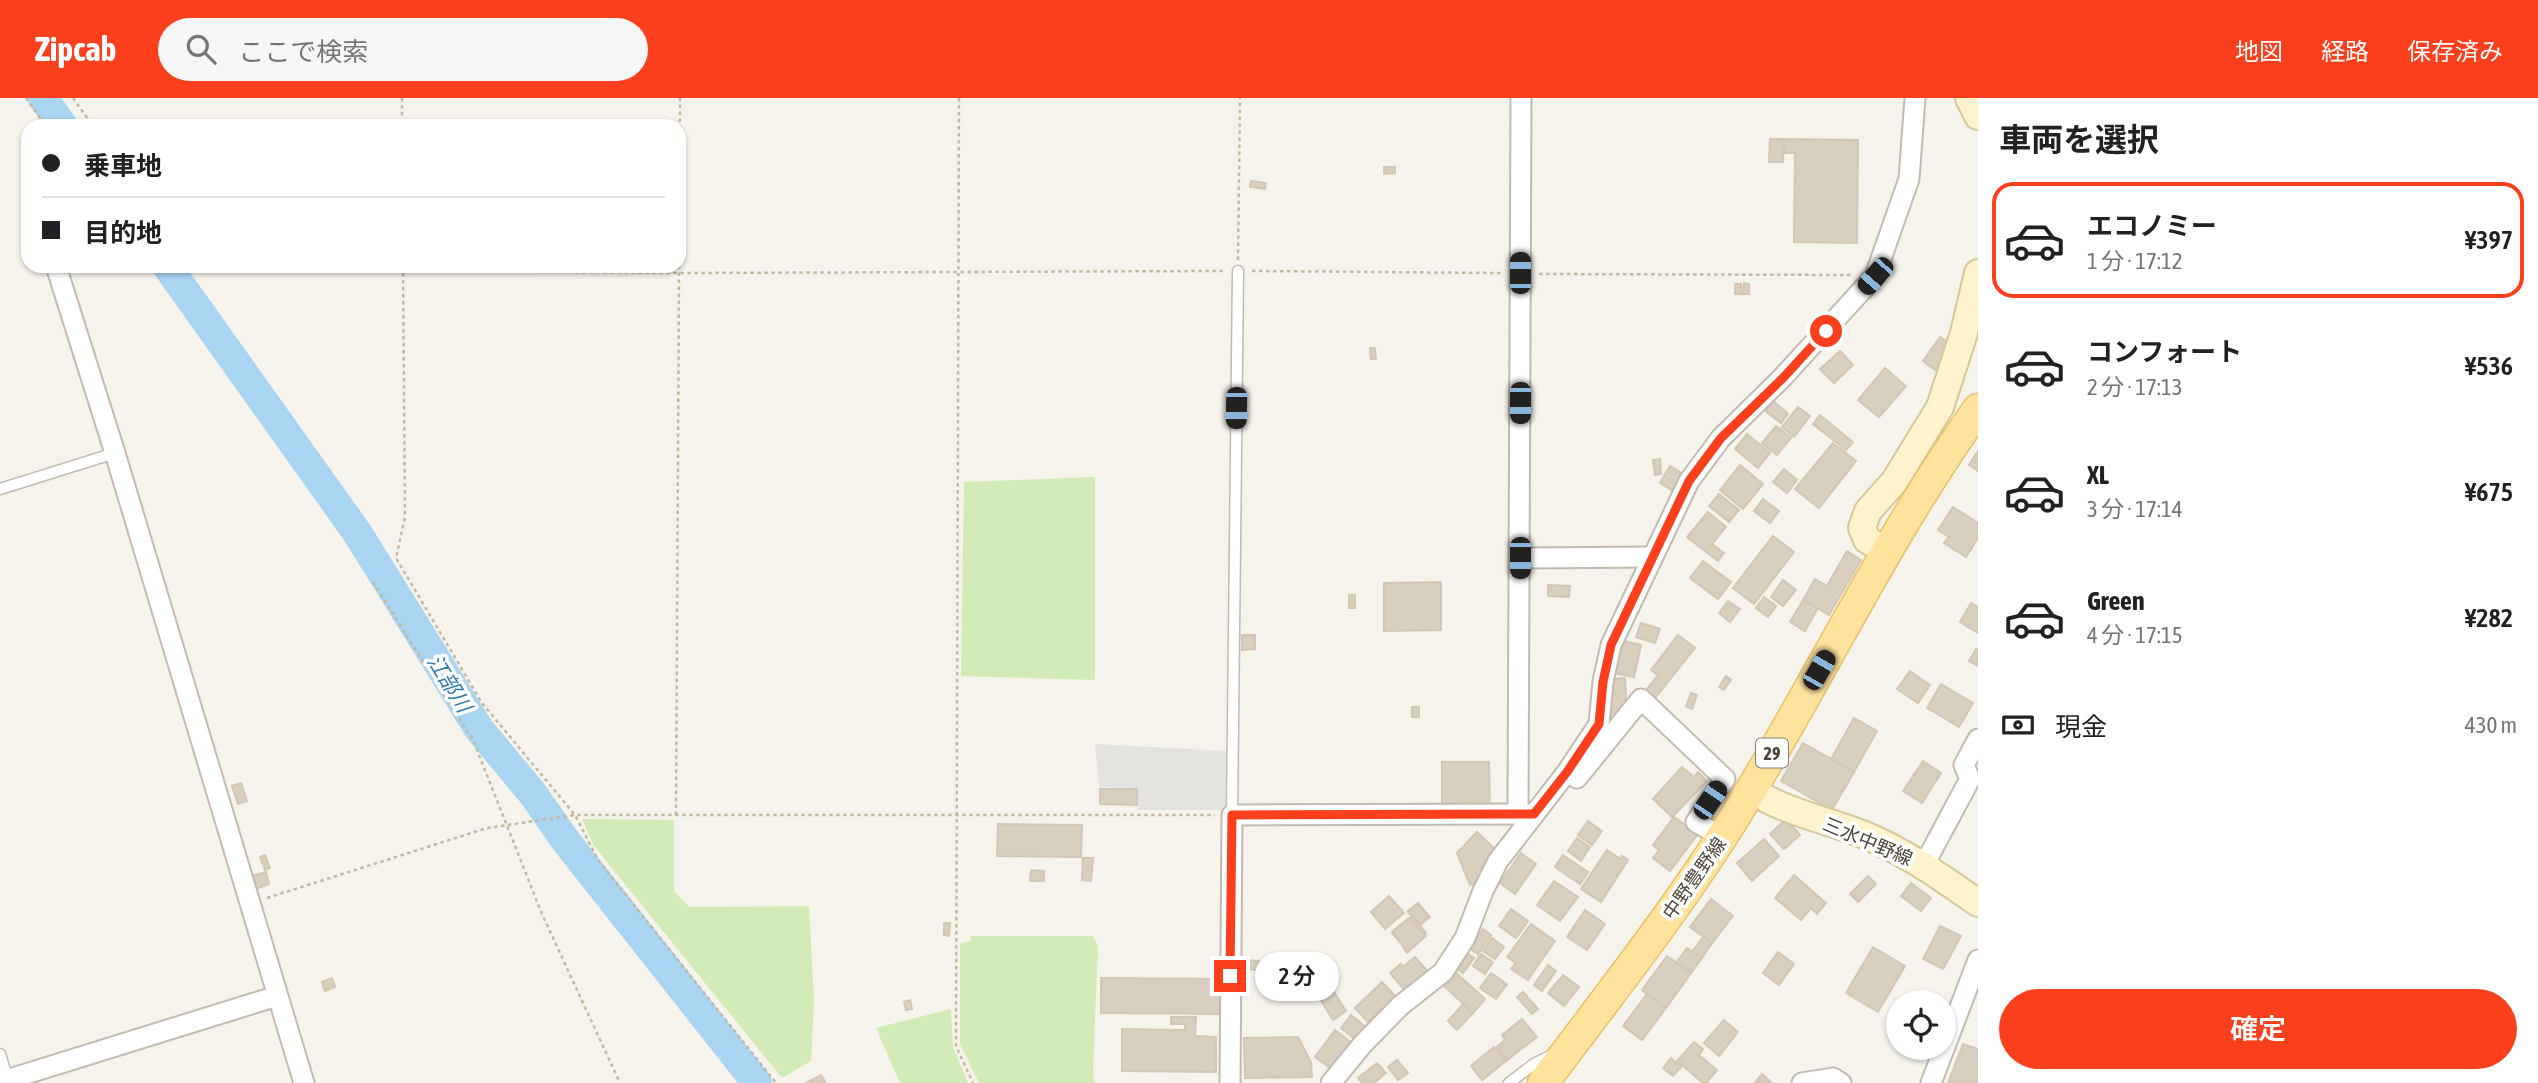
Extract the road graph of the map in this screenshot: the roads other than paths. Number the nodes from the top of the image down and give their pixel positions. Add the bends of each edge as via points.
1 (1521, 98) edge
2 (1915, 98) edge
3 (1969, 98) edge
4 (1978, 116) edge
5 (1238, 271) road end
6 (58, 273) edge
7 (1978, 273) edge
8 (1978, 409) edge
9 (115, 453) junction
10 (0, 489) edge
11 (1888, 551) junction
12 (1652, 557) junction
13 (1520, 558) junction
14 (1978, 739) edge
15 (1567, 772) junction
16 (1751, 790) junction
17 (1526, 814) junction
18 (1232, 815) junction
19 (1722, 837) junction
20 (1924, 865) junction
21 (1978, 903) edge
22 (1978, 960) edge
23 (277, 996) junction
24 (1571, 1046) junction
25 (0, 1054) edge
26 (6, 1082) edge
27 (304, 1083) edge
28 (1230, 1083) edge
29 (1331, 1083) edge
30 (1508, 1083) edge
31 (1543, 1083) edge
32 (1802, 1083) edge
33 (1841, 1083) edge
34 (1931, 1083) edge

1 - 13 street
2 - 12 street via 1909,179 1875,276 1783,378 1721,438 1689,481
3 - 4 street
5 - 18 lane
6 - 9 street
7 - 11 street via 1940,407 1894,482 1868,511 1862,528 1867,540
8 - 11 main road, 中野豊野線 / 29
9 - 10 lane
9 - 23 street
11 - 16 main road, 中野豊野線 / 29
12 - 13 street
12 - 15 street via 1611,645 1599,724
13 - 17 street
14 - 20 street via 1964,765 1970,779
15 - 17 street
15 - 19 street via 1577,778 1641,699 1725,779 1696,822
16 - 19 main road, 中野豊野線 / 29
16 - 20 street, 三水中野線 via 1770,803 1867,836
17 - 18 street
17 - 29 street via 1483,891 1465,938 1443,972 1400,1006
18 - 28 street
19 - 24 main road, 中野豊野線 / 29
20 - 21 street, 三水中野線
22 - 34 street
23 - 26 street
23 - 27 street
24 - 30 lane
24 - 31 main road, 中野豊野線 / 29
25 - 26 lane
32 - 33 street via 1833,1078

